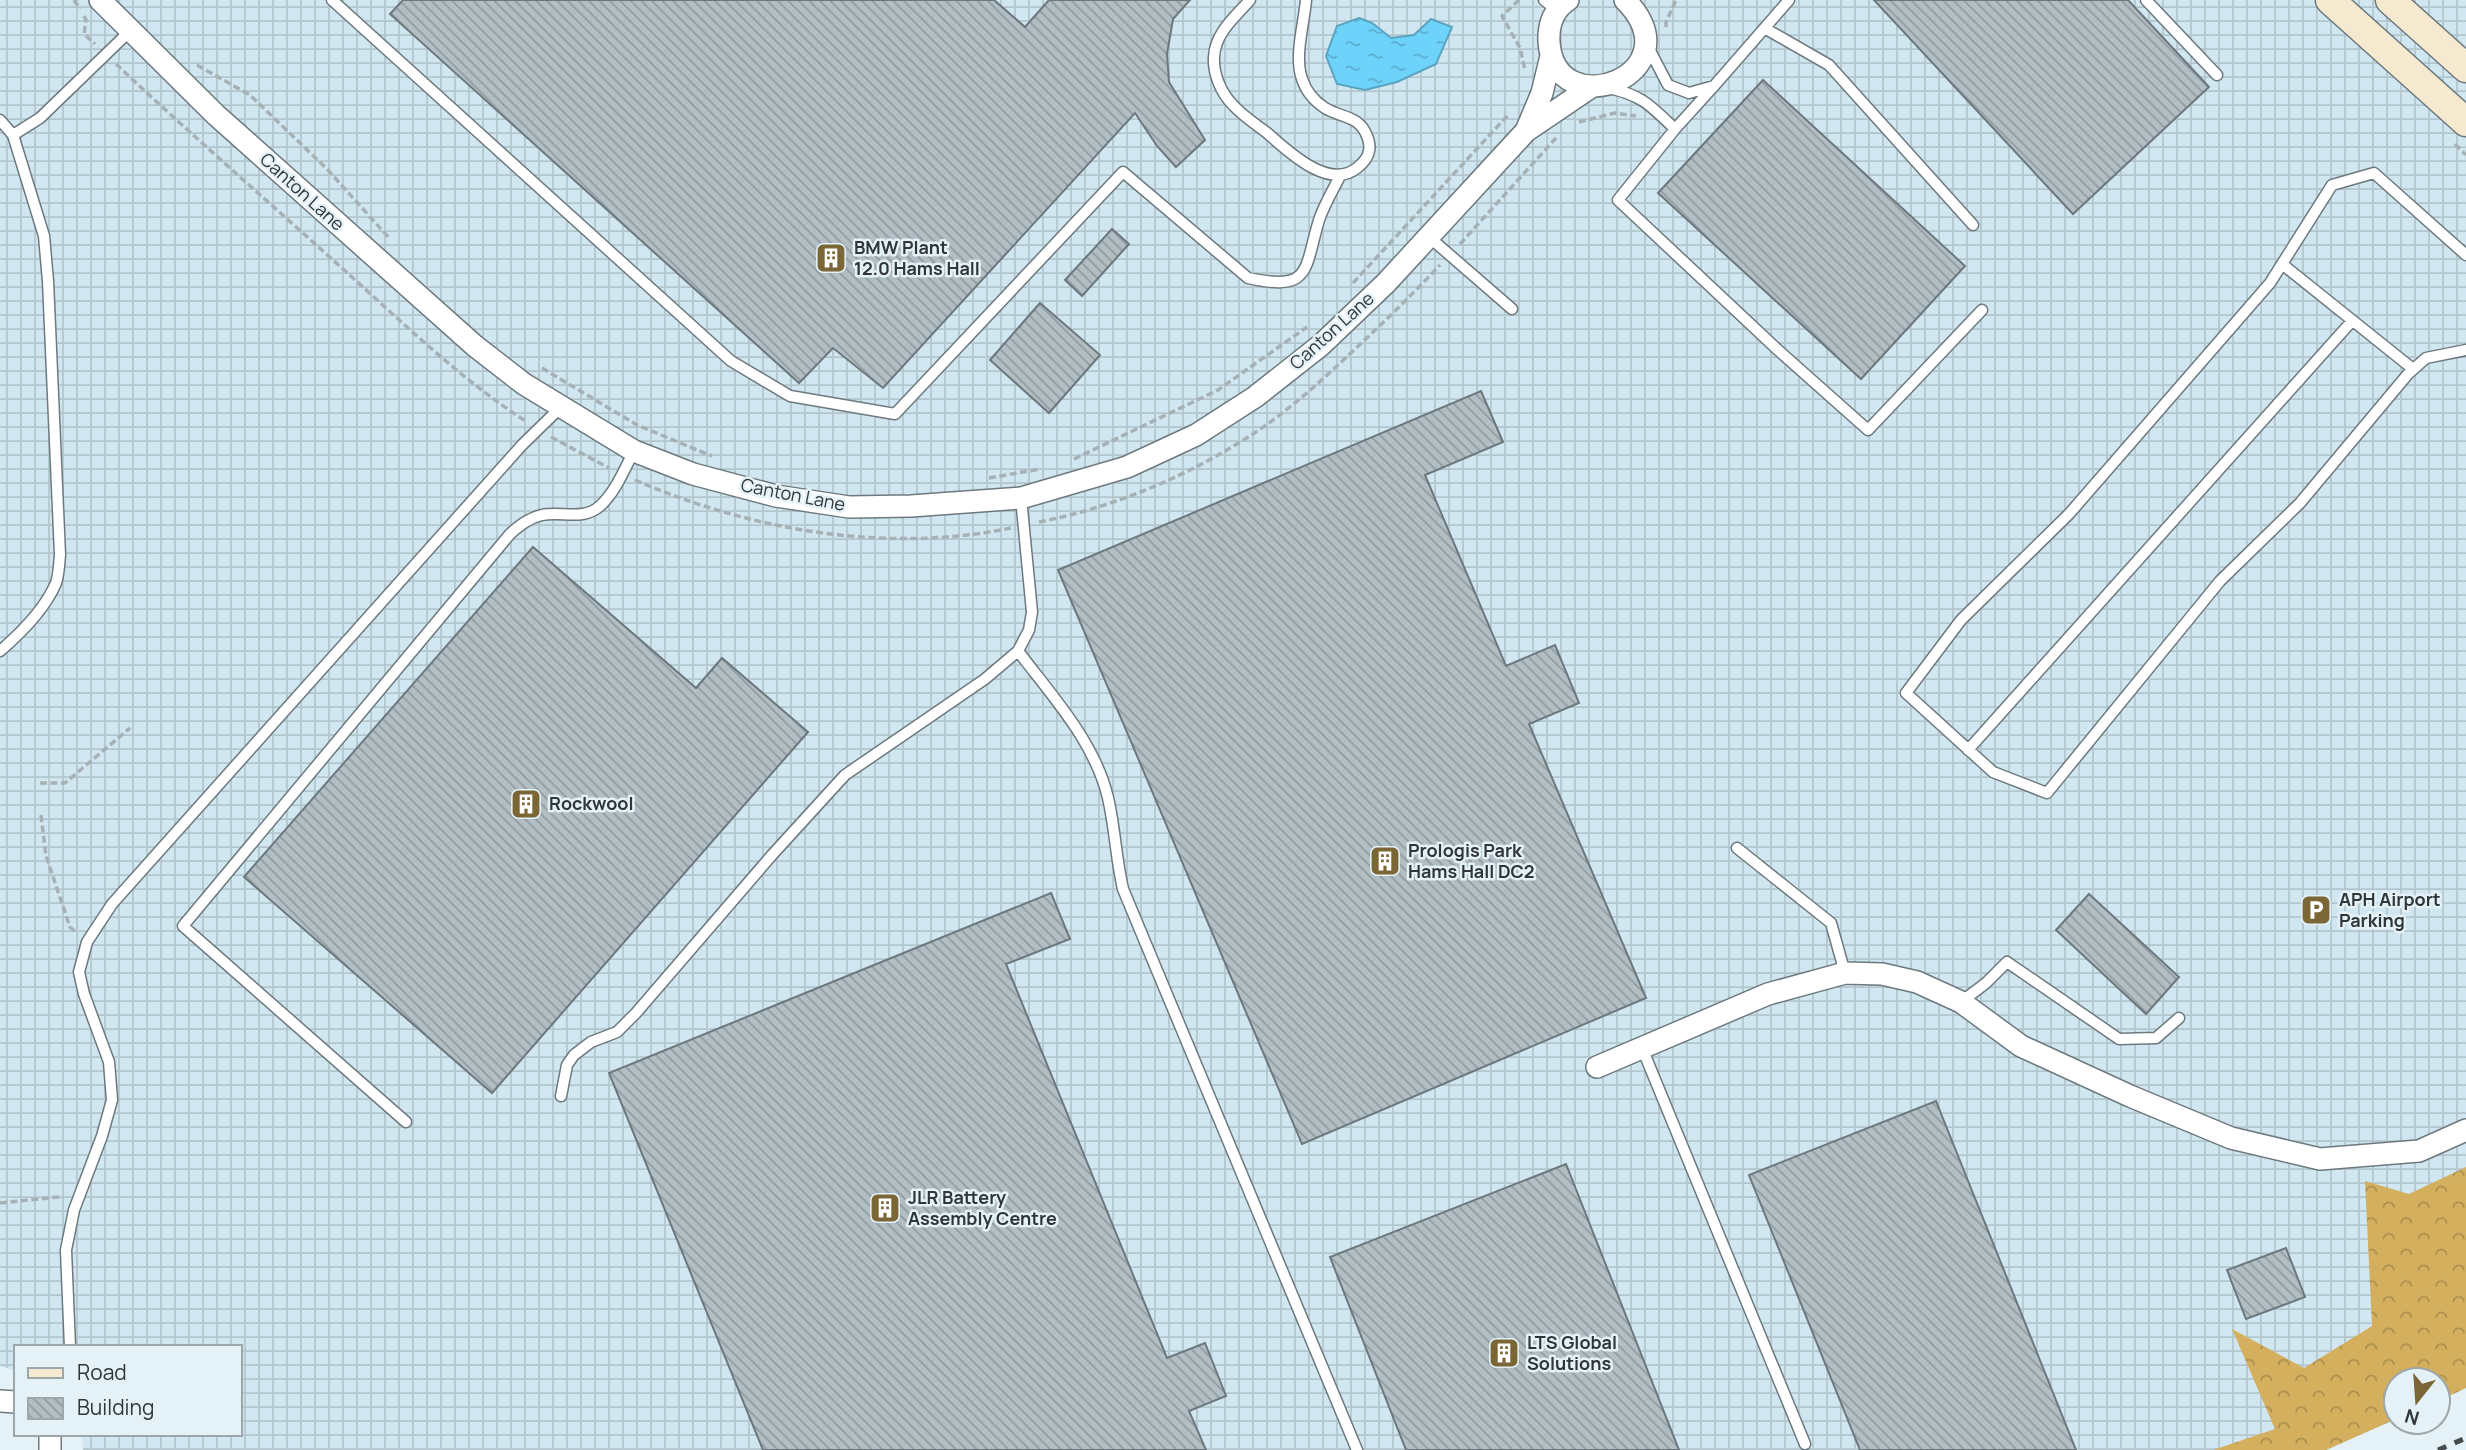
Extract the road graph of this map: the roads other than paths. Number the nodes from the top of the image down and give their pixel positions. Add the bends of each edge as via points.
1 (100, 0) edge
2 (332, 0) edge
3 (1250, 0) edge
4 (1306, 0) edge
5 (1625, 0) edge
6 (1651, 0) edge
7 (1789, 0) edge
8 (2146, 0) edge
9 (2330, 0) edge
10 (2390, 0) edge
11 (1557, 4) edge
12 (1766, 29) junction
13 (131, 30) junction
14 (1645, 36) junction
15 (1551, 56) junction
16 (2466, 68) edge
17 (2217, 75) dead end
18 (1714, 86) junction
19 (1597, 87) junction
20 (0, 120) edge
21 (2466, 122) edge
22 (1675, 129) junction
23 (1525, 131) junction
24 (13, 135) junction
25 (1340, 176) junction
26 (1973, 225) dead end
27 (1429, 237) junction
28 (2466, 255) edge
29 (2282, 264) junction
30 (1512, 309) dead end
31 (1982, 310) dead end
32 (2353, 321) junction
33 (2466, 350) edge
34 (2413, 369) junction
35 (561, 407) junction
36 (634, 450) junction
37 (1021, 498) junction
38 (0, 651) edge
39 (1018, 651) junction
40 (1968, 750) junction
41 (1737, 848) dead end
42 (1845, 973) junction
43 (1961, 1002) junction
44 (2179, 1018) dead end
45 (1642, 1048) junction
46 (1597, 1067) dead end
47 (561, 1096) dead end
48 (406, 1122) dead end
49 (2466, 1130) edge
50 (70, 1345) edge
51 (1805, 1444) dead end
52 (1357, 1450) edge

1 - 13 street, Canton Lane
2 - 25 lane via 730,360 790,396 807,400 895,414 1123,172 1248,278 1289,283 1304,272 1319,219
3 - 25 lane via 1217,42 1215,73 1221,89 1233,105 1302,162
4 - 25 lane via 1299,64 1309,94 1326,109 1352,118 1368,139 1370,151 1364,163
5 - 14 street via 1636,12
6 - 14 street
7 - 12 lane
8 - 17 lane
9 - 21 street
10 - 16 street
11 - 15 street, Canton Lane via 1549,39
12 - 18 lane
12 - 26 lane via 1829,65
13 - 24 lane via 40,118
13 - 35 street, Canton Lane via 216,115 475,346
14 - 18 lane via 1668,85 1689,93
14 - 19 street, Canton Lane via 1637,66 1619,82
15 - 19 street via 1561,72 1575,82
15 - 23 street, Canton Lane via 1542,93
18 - 22 lane
19 - 22 lane via 1646,101
19 - 23 street, Canton Lane
20 - 24 lane
22 - 31 lane via 1618,200 1868,430
23 - 27 street, Canton Lane
24 - 38 lane via 44,236 60,555 57,580 47,598
27 - 30 lane
27 - 37 street, Canton Lane via 1321,345 1255,397 1196,435 1127,467
28 - 29 lane via 2374,173 2332,185
29 - 32 lane
29 - 40 lane via 2069,514 1961,620 1906,693
32 - 34 lane
32 - 40 lane
33 - 34 lane via 2426,358
34 - 40 lane via 2300,503 2220,581 2047,793 1993,772
35 - 36 street, Canton Lane
35 - 50 lane via 112,904 87,942 79,972 108,1062 112,1100 74,1210 66,1250
36 - 37 street, Canton Lane via 694,474 776,496 849,507
36 - 48 lane via 598,508 580,516 544,515 525,521 510,534 183,926
37 - 39 lane via 1032,612
39 - 47 lane via 845,775 636,1013 617,1032 573,1055
39 - 52 lane via 1089,749 1108,797 1123,889
41 - 42 lane via 1831,923
42 - 43 street via 1882,974 1917,982
42 - 45 street via 1768,994
43 - 44 lane via 2007,962 2119,1039 2156,1038
43 - 49 street via 2021,1046 2231,1138 2320,1159 2419,1151
45 - 46 street
45 - 51 lane

